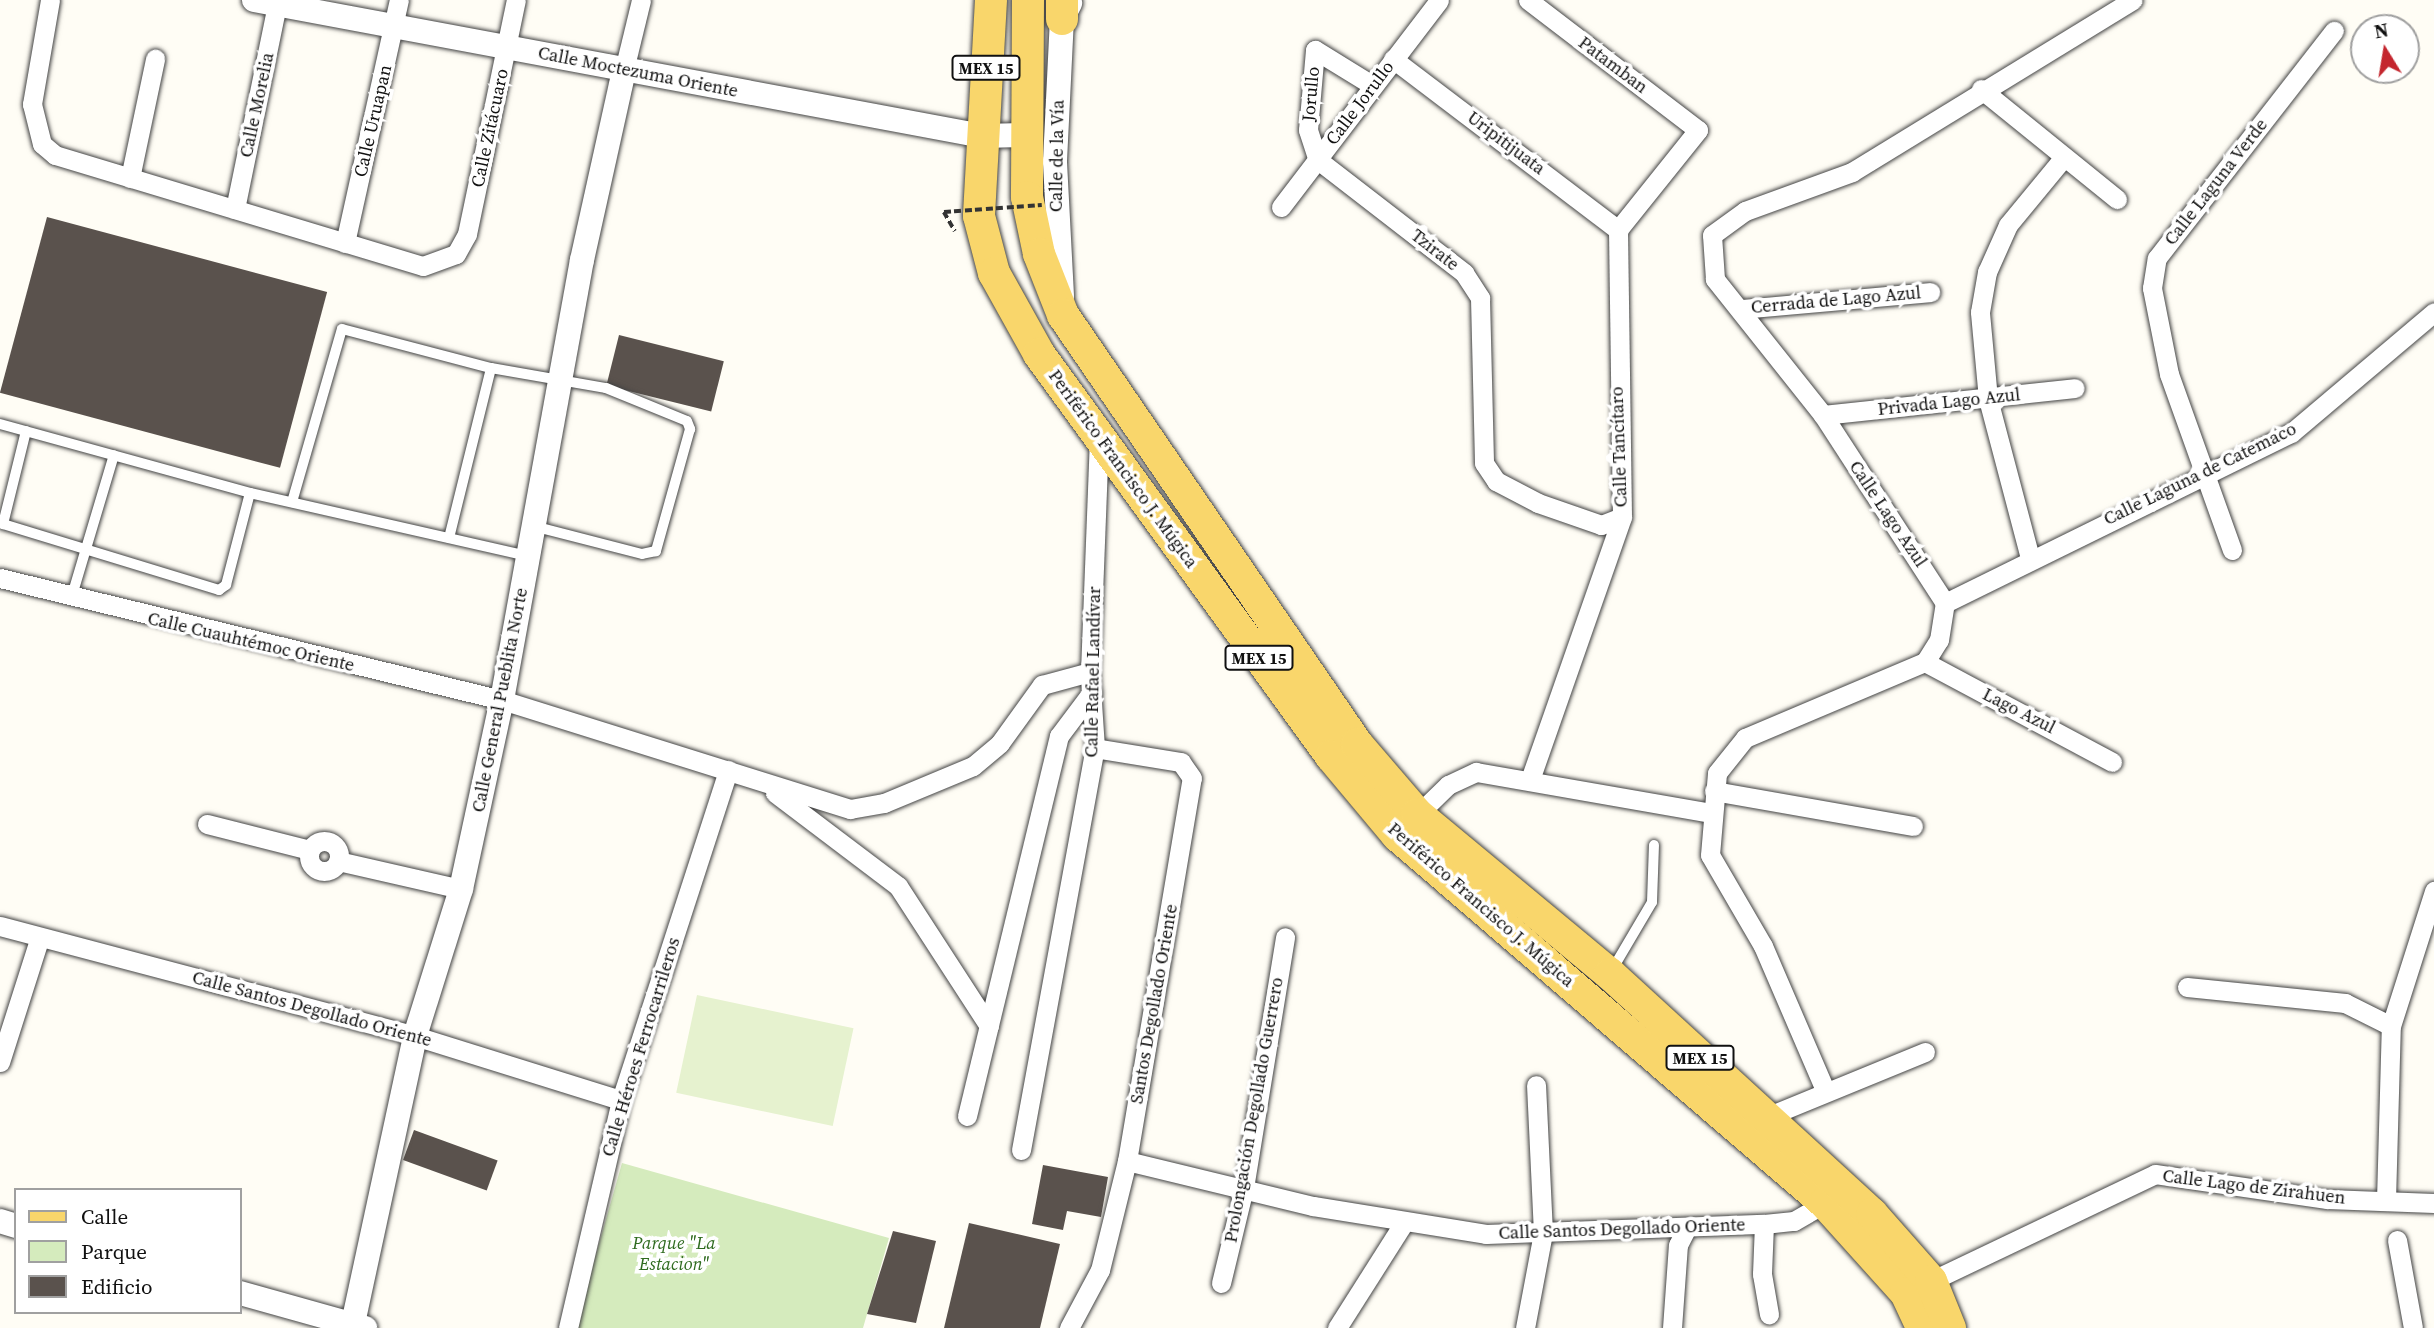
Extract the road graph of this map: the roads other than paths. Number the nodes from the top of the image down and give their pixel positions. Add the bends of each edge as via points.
1 (50, 0) edge
2 (399, 0) edge
3 (516, 0) edge
4 (640, 0) edge
5 (991, 0) edge
6 (1028, 0) edge
7 (1439, 0) edge
8 (1528, 0) edge
9 (2133, 0) edge
10 (270, 1) edge
11 (1065, 6) edge
12 (394, 27) junction
13 (2334, 31) dead end
14 (507, 48) junction
15 (155, 59) dead end
16 (1393, 59) junction
17 (624, 70) junction
18 (1372, 85) junction
19 (1981, 89) junction
20 (1023, 135) junction
21 (982, 136) junction
22 (2064, 157) junction
23 (1318, 160) junction
24 (130, 177) junction
25 (2117, 199) dead end
26 (1281, 207) dead end
27 (235, 209) junction
28 (1618, 230) junction
29 (345, 243) junction
30 (1930, 292) dead end
31 (1741, 309) junction
32 (2434, 312) edge
33 (1069, 324) junction
34 (1039, 354) junction
35 (491, 368) junction
36 (561, 378) junction
37 (2075, 388) dead end
38 (1988, 399) junction
39 (1823, 415) junction
40 (0, 424) edge
41 (26, 431) junction
42 (1099, 437) junction
43 (114, 455) junction
44 (2201, 472) junction
45 (250, 493) junction
46 (292, 502) junction
47 (1622, 517) junction
48 (533, 526) junction
49 (449, 538) junction
50 (85, 550) junction
51 (2232, 550) dead end
52 (527, 556) junction
53 (2030, 558) junction
54 (0, 578) edge
55 (71, 599) junction
56 (1945, 603) junction
57 (1925, 662) junction
58 (1091, 682) junction
59 (502, 700) junction
60 (1095, 748) junction
61 (2112, 762) dead end
62 (727, 771) junction
63 (1531, 777) junction
64 (769, 788) junction
65 (1714, 791) junction
66 (1710, 813) junction
67 (207, 824) dead end
68 (1407, 825) junction
69 (1913, 826) dead end
70 (1654, 845) dead end
71 (461, 889) junction
72 (2434, 891) edge
73 (0, 926) edge
74 (1285, 936) dead end
75 (40, 937) junction
76 (1610, 974) junction
77 (2187, 988) dead end
78 (989, 1026) junction
79 (2391, 1026) junction
80 (415, 1036) junction
81 (1926, 1052) dead end
82 (0, 1062) edge
83 (1536, 1085) dead end
84 (1825, 1090) junction
85 (621, 1100) junction
86 (967, 1116) dead end
87 (1764, 1118) junction
88 (1021, 1150) dead end
89 (1127, 1161) junction
90 (1244, 1188) junction
91 (2386, 1200) junction
92 (2434, 1202) edge
93 (1825, 1203) junction
94 (1402, 1224) junction
95 (1764, 1224) junction
96 (1687, 1227) junction
97 (1543, 1233) junction
98 (2397, 1240) dead end
99 (1931, 1281) junction
100 (1221, 1283) dead end
101 (242, 1294) edge
102 (1769, 1314) dead end
103 (318, 1322) edge
104 (357, 1327) edge
105 (568, 1328) edge
106 (1069, 1328) edge
107 (1337, 1328) edge
108 (1525, 1328) edge
109 (1672, 1328) edge
110 (1922, 1328) edge
111 (1950, 1328) edge
112 (2413, 1328) edge

1 - 24 street via 32,104 42,144 55,155
2 - 12 street, Calle Uruapan
3 - 14 street, Calle Zitácuaro
4 - 17 street
5 - 21 main road, Periférico Francisco J. Múgica / MEX 15
6 - 20 main road, Periférico Francisco J. Múgica / MEX 15
7 - 16 street, Calle Jorullo
8 - 28 street, Patamban via 1698,130
9 - 19 street, Calle Lago Azul
10 - 12 street, Calle Moctezuma Oriente
10 - 27 street, Calle Morelia
11 - 33 street, Calle de la Vía via 1055,173
12 - 14 street, Calle Moctezuma Oriente
12 - 29 street, Calle Uruapan
13 - 44 street, Calle Laguna Verde via 2157,258 2152,288 2169,374
14 - 17 street, Calle Moctezuma Oriente
14 - 29 street, Calle Zitácuaro via 467,234 456,254 423,266
15 - 24 street
16 - 18 street, Calle Jorullo
16 - 28 street, Uripitijuata
17 - 21 street, Calle Moctezuma Oriente
17 - 36 street, Calle General Pueblita Norte
18 - 23 street, Calle Jorullo
18 - 23 street, Jorullo via 1315,50 1308,131
19 - 22 street
19 - 31 street, Calle Lago Azul via 1852,172 1721,223 1712,235 1709,255 1715,279
20 - 21 street, Calle Moctezuma Oriente
20 - 33 main road, Periférico Francisco J. Múgica / MEX 15 via 1039,254
21 - 34 main road, Periférico Francisco J. Múgica / MEX 15 via 979,216 1012,312
22 - 25 street
22 - 38 street via 2008,225 1987,272 1980,312
23 - 26 street, Calle Jorullo
23 - 47 street, Tzirate via 1464,273 1480,298 1484,463 1496,481 1538,503 1601,525
24 - 27 street
27 - 29 street
28 - 47 street, Calle Tancítaro
30 - 31 street, Cerrada de Lago Azul
31 - 39 street, Calle Lago Azul
32 - 44 street, Calle Laguna de Catemaco via 2291,433
33 - 34 main road
33 - 68 main road, Periférico Francisco J. Múgica / MEX 15 via 1357,744
34 - 42 main road, Periférico Francisco J. Múgica / MEX 15
35 - 36 lane
35 - 46 lane via 342,329
35 - 49 lane
36 - 48 street, Calle General Pueblita Norte
36 - 48 lane via 680,415 690,429 656,551 642,554
37 - 38 street, Privada Lago Azul
38 - 39 street, Privada Lago Azul
38 - 53 street
39 - 56 street, Calle Lago Azul
40 - 41 lane
41 - 43 lane
41 - 50 lane via 3,524
42 - 58 street, Calle Rafael Landívar
42 - 68 main road, Periférico Francisco J. Múgica / MEX 15 via 1331,756
43 - 45 lane
43 - 50 lane
44 - 51 street, Calle Laguna Verde
44 - 53 street, Calle Laguna de Catemaco
45 - 46 lane
45 - 50 lane via 226,585 219,590
46 - 49 lane
47 - 63 street, Calle Tancítaro
48 - 52 street, Calle General Pueblita Norte
49 - 52 lane
50 - 55 lane
52 - 59 street, Calle General Pueblita Norte
53 - 56 street, Calle Laguna de Catemaco
54 - 55 street, Calle Cuauhtémoc Oriente
55 - 59 street, Calle Cuauhtémoc Oriente
56 - 57 street via 1939,639
57 - 61 street, Lago Azul
57 - 65 street via 1745,738 1717,773
58 - 60 street, Calle Rafael Landívar
58 - 64 street via 1042,685 1000,743 939,784 850,809
58 - 78 street via 1059,736
59 - 62 street, Calle Cuauhtémoc Oriente
59 - 71 street, Calle General Pueblita Norte
60 - 88 street, Calle Rafael Landívar
60 - 89 street, Santos Degollado Oriente via 1181,762 1192,778
62 - 64 street, Calle Cuauhtémoc Oriente
62 - 85 street, Calle Héroes Ferrocarrileros
63 - 66 street
63 - 68 street via 1476,772 1448,785
64 - 78 street via 898,886
65 - 66 street
65 - 69 street
66 - 84 street via 1710,855 1763,946
67 - 71 street via 310,850 316,843 334,844 338,861
68 - 76 main road, Periférico Francisco J. Múgica / MEX 15
68 - 93 main road, Periférico Francisco J. Múgica / MEX 15
70 - 76 lane via 1652,902
71 - 80 street, Calle General Pueblita Norte
72 - 79 street
73 - 75 street, Calle Santos Degollado Oriente
74 - 90 street, Prolongación Degollado Guerrero
75 - 80 street, Calle Santos Degollado Oriente
75 - 82 street
76 - 87 main road, Periférico Francisco J. Múgica / MEX 15
77 - 79 street via 2345,1003
78 - 86 street
79 - 91 street
80 - 85 street, Calle Santos Degollado Oriente
80 - 104 street, Calle General Pueblita Norte
81 - 84 street via 1850,1086
83 - 97 street
84 - 87 street
85 - 105 street, Calle Héroes Ferrocarrileros
87 - 99 main road, Periférico Francisco J. Múgica / MEX 15 via 1872,1214
89 - 90 street, Calle Santos Degollado Oriente
89 - 106 street, Santos Degollado Oriente via 1100,1270
90 - 94 street, Calle Santos Degollado Oriente
90 - 100 street, Prolongación Degollado Guerrero
91 - 92 street, Calle Lago de Zirahuen
91 - 99 street, Calle Lago de Zirahuen via 2327,1199 2155,1174
93 - 95 street, Calle Santos Degollado Oriente via 1794,1221
93 - 110 main road, Periférico Francisco J. Múgica / MEX 15 via 1906,1293
94 - 97 street, Calle Santos Degollado Oriente
94 - 107 street
95 - 96 street, Calle Santos Degollado Oriente
95 - 102 street via 1762,1273
96 - 97 street, Calle Santos Degollado Oriente
96 - 109 street via 1678,1245
97 - 108 street
98 - 112 street
99 - 111 main road, Periférico Francisco J. Múgica / MEX 15
101 - 103 street
103 - 104 street

